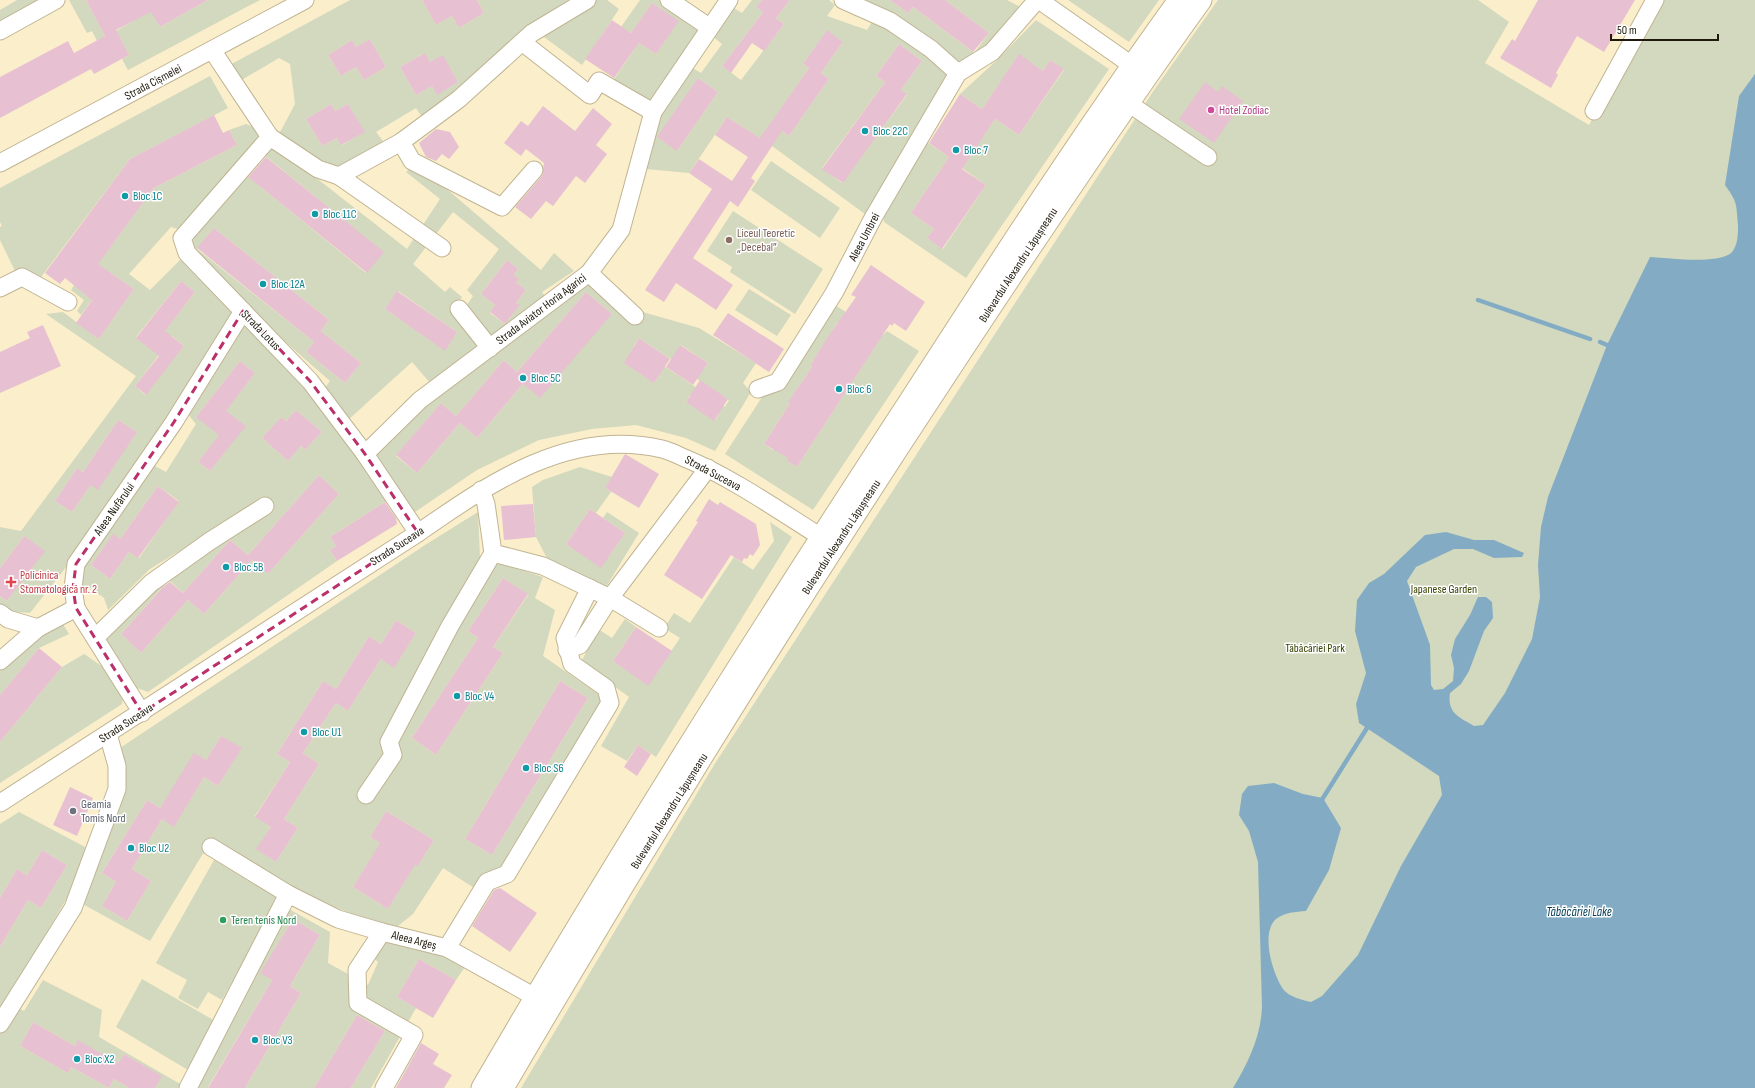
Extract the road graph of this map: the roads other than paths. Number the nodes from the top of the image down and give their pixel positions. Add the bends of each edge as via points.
1 (56, 0) edge
2 (305, 0) edge
3 (587, 0) edge
4 (669, 0) edge
5 (729, 0) edge
6 (843, 0) edge
7 (1038, 0) edge
8 (1179, 0) edge
9 (1201, 0) edge
10 (1655, 0) edge
11 (709, 28) junction
12 (0, 31) edge
13 (527, 38) junction
14 (212, 50) junction
15 (1133, 66) junction
16 (958, 73) junction
17 (1128, 103) junction
18 (1594, 111) dead end
19 (653, 112) junction
20 (270, 137) junction
21 (401, 142) junction
22 (1208, 157) dead end
23 (0, 163) edge
24 (534, 170) dead end
25 (339, 176) junction
26 (442, 248) dead end
27 (589, 273) junction
28 (0, 288) edge
29 (68, 302) dead end
30 (459, 309) dead end
31 (243, 311) junction
32 (635, 316) dead end
33 (490, 348) junction
34 (758, 389) dead end
35 (365, 454) junction
36 (708, 468) junction
37 (481, 490) junction
38 (265, 506) dead end
39 (418, 533) junction
40 (821, 537) junction
41 (492, 553) junction
42 (590, 588) junction
43 (610, 598) junction
44 (76, 608) junction
45 (0, 613) edge
46 (38, 628) junction
47 (659, 628) dead end
48 (95, 638) junction
49 (567, 650) junction
50 (0, 661) edge
51 (142, 713) junction
52 (108, 734) junction
53 (366, 796) dead end
54 (0, 803) edge
55 (211, 847) dead end
56 (288, 894) junction
57 (382, 932) junction
58 (447, 948) junction
59 (535, 997) junction
60 (0, 1024) edge
61 (188, 1088) edge
62 (384, 1088) edge
63 (482, 1088) edge
64 (503, 1088) edge

1 - 12 street
2 - 14 street, Strada Cișmelei
3 - 13 street
4 - 11 street
5 - 11 street, Strada Aviator Horia Agarici
6 - 16 street via 890,21 931,49
7 - 15 street
7 - 16 street, Aleea Umbrei via 992,52
8 - 15 main road, Bulevardul Alexandru Lăpușneanu
9 - 17 main road, Bulevardul Alexandru Lăpușneanu
10 - 18 street
11 - 19 street, Strada Aviator Horia Agarici
13 - 19 street via 590,95 600,81
13 - 21 street via 459,99
14 - 20 street
14 - 23 street, Strada Cișmelei
15 - 40 main road, Bulevardul Alexandru Lăpușneanu via 1046,191
16 - 34 street, Aleea Umbrei via 834,293 778,382
17 - 22 street
17 - 64 main road, Bulevardul Alexandru Lăpușneanu via 1076,177 835,544 654,833
19 - 27 street, Strada Aviator Horia Agarici via 621,230
20 - 25 street via 318,169
20 - 31 street, Strada Lotus via 182,238 187,253
21 - 24 street via 412,161 502,207
21 - 25 street
25 - 26 street
27 - 32 street
27 - 33 street, Strada Aviator Horia Agarici
28 - 29 street via 22,277
30 - 33 street
31 - 35 street, Strada Lotus via 310,381
31 - 44 street, Aleea Nufărului via 174,422 76,564 73,588
33 - 35 street, Strada Aviator Horia Agarici via 420,400
35 - 39 street, Strada Lotus
36 - 37 street, Strada Suceava via 663,449 618,443 565,452 522,468
36 - 40 street, Strada Suceava
36 - 43 street
37 - 39 street, Strada Suceava
37 - 41 street via 486,504
38 - 48 street via 210,540 150,583
39 - 51 street, Strada Suceava
40 - 59 main road, Bulevardul Alexandru Lăpușneanu
41 - 42 street via 543,566
41 - 53 street via 389,742 393,755
42 - 43 street
42 - 49 street via 565,638
43 - 47 street
43 - 49 street via 580,645
44 - 46 street
44 - 48 street, Aleea Nufărului
45 - 46 street via 8,619
46 - 50 street
48 - 51 street, Aleea Nufărului
49 - 58 street via 572,664 606,688 610,703 507,874 487,882
51 - 52 street, Strada Suceava
52 - 54 street, Strada Suceava
52 - 60 street via 117,766 117,789 73,908
55 - 56 street, Aleea Argeș
56 - 57 street, Aleea Argeș via 338,919
56 - 61 street
57 - 58 street, Aleea Argeș
57 - 62 street via 357,970 358,1003 414,1035
58 - 59 street, Aleea Argeș
59 - 63 main road, Bulevardul Alexandru Lăpușneanu

